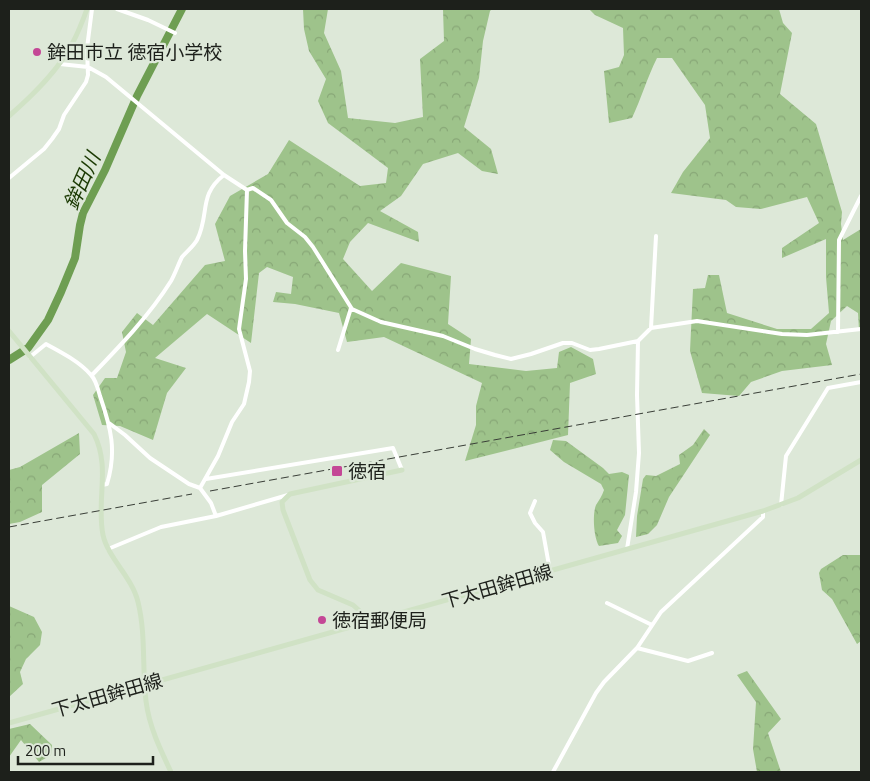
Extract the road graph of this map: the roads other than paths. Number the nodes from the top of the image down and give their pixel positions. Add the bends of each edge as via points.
1 (87, 9) edge
2 (92, 9) edge
3 (117, 9) edge
4 (175, 33) dead end
5 (60, 64) junction
6 (88, 67) junction
7 (9, 116) edge
8 (224, 175) junction
9 (9, 178) edge
10 (247, 190) junction
11 (861, 196) edge
12 (656, 236) dead end
13 (351, 308) junction
14 (652, 328) junction
15 (861, 329) edge
16 (9, 330) edge
17 (838, 332) junction
18 (638, 341) junction
19 (338, 350) dead end
20 (29, 356) junction
21 (92, 375) junction
22 (861, 382) edge
23 (108, 422) junction
24 (861, 460) edge
25 (402, 470) joint
26 (206, 479) junction
27 (102, 485) junction
28 (200, 488) junction
29 (290, 494) junction
30 (536, 501) dead end
31 (780, 505) junction
32 (763, 511) junction
33 (216, 516) junction
34 (108, 549) junction
35 (627, 549) junction
36 (550, 571) junction
37 (607, 603) dead end
38 (371, 621) junction
39 (652, 624) junction
40 (637, 648) junction
41 (712, 653) dead end
42 (145, 684) junction
43 (9, 723) edge
44 (171, 772) edge
45 (553, 772) edge

1 - 5 street
2 - 6 street
3 - 4 street
5 - 6 street
5 - 7 street
6 - 8 street via 106,77
6 - 9 street via 86,82 64,115 59,130 44,149
8 - 10 street
8 - 21 street via 208,193 198,239 183,257 171,281
10 - 13 street via 253,188 271,200 287,223 313,246
10 - 26 street via 246,279 239,329 250,370 249,382 244,404 232,422
11 - 17 street via 839,240
12 - 14 street
13 - 18 street via 381,322 443,336 511,359 563,344 572,343 590,350
13 - 19 street
14 - 17 street via 697,320 782,334
14 - 18 street
15 - 17 street
16 - 20 street
18 - 35 street via 639,442 636,492
20 - 21 street via 46,344 60,350
20 - 27 street via 100,444 104,464
21 - 23 street
22 - 31 street via 828,388 786,456
23 - 27 street via 113,462 108,484
23 - 28 street via 150,458
24 - 31 street, 下太田鉾田線
25 - 26 street via 393,448 382,448
25 - 29 street
26 - 28 street
27 - 34 street via 101,514
28 - 33 street
29 - 33 street
29 - 38 street via 282,502 283,510 310,580 318,590 353,605
30 - 36 street via 530,513 543,532
31 - 32 street, 下太田鉾田線
32 - 35 street, 下太田鉾田線
32 - 39 street via 763,517 660,612
33 - 34 street via 161,527
34 - 42 street via 138,600
35 - 36 street, 下太田鉾田線
36 - 38 street, 下太田鉾田線
37 - 39 street
38 - 42 street, 下太田鉾田線
39 - 40 street
40 - 41 street via 688,661
40 - 45 street via 596,693
42 - 43 street, 下太田鉾田線
42 - 44 street via 150,721

